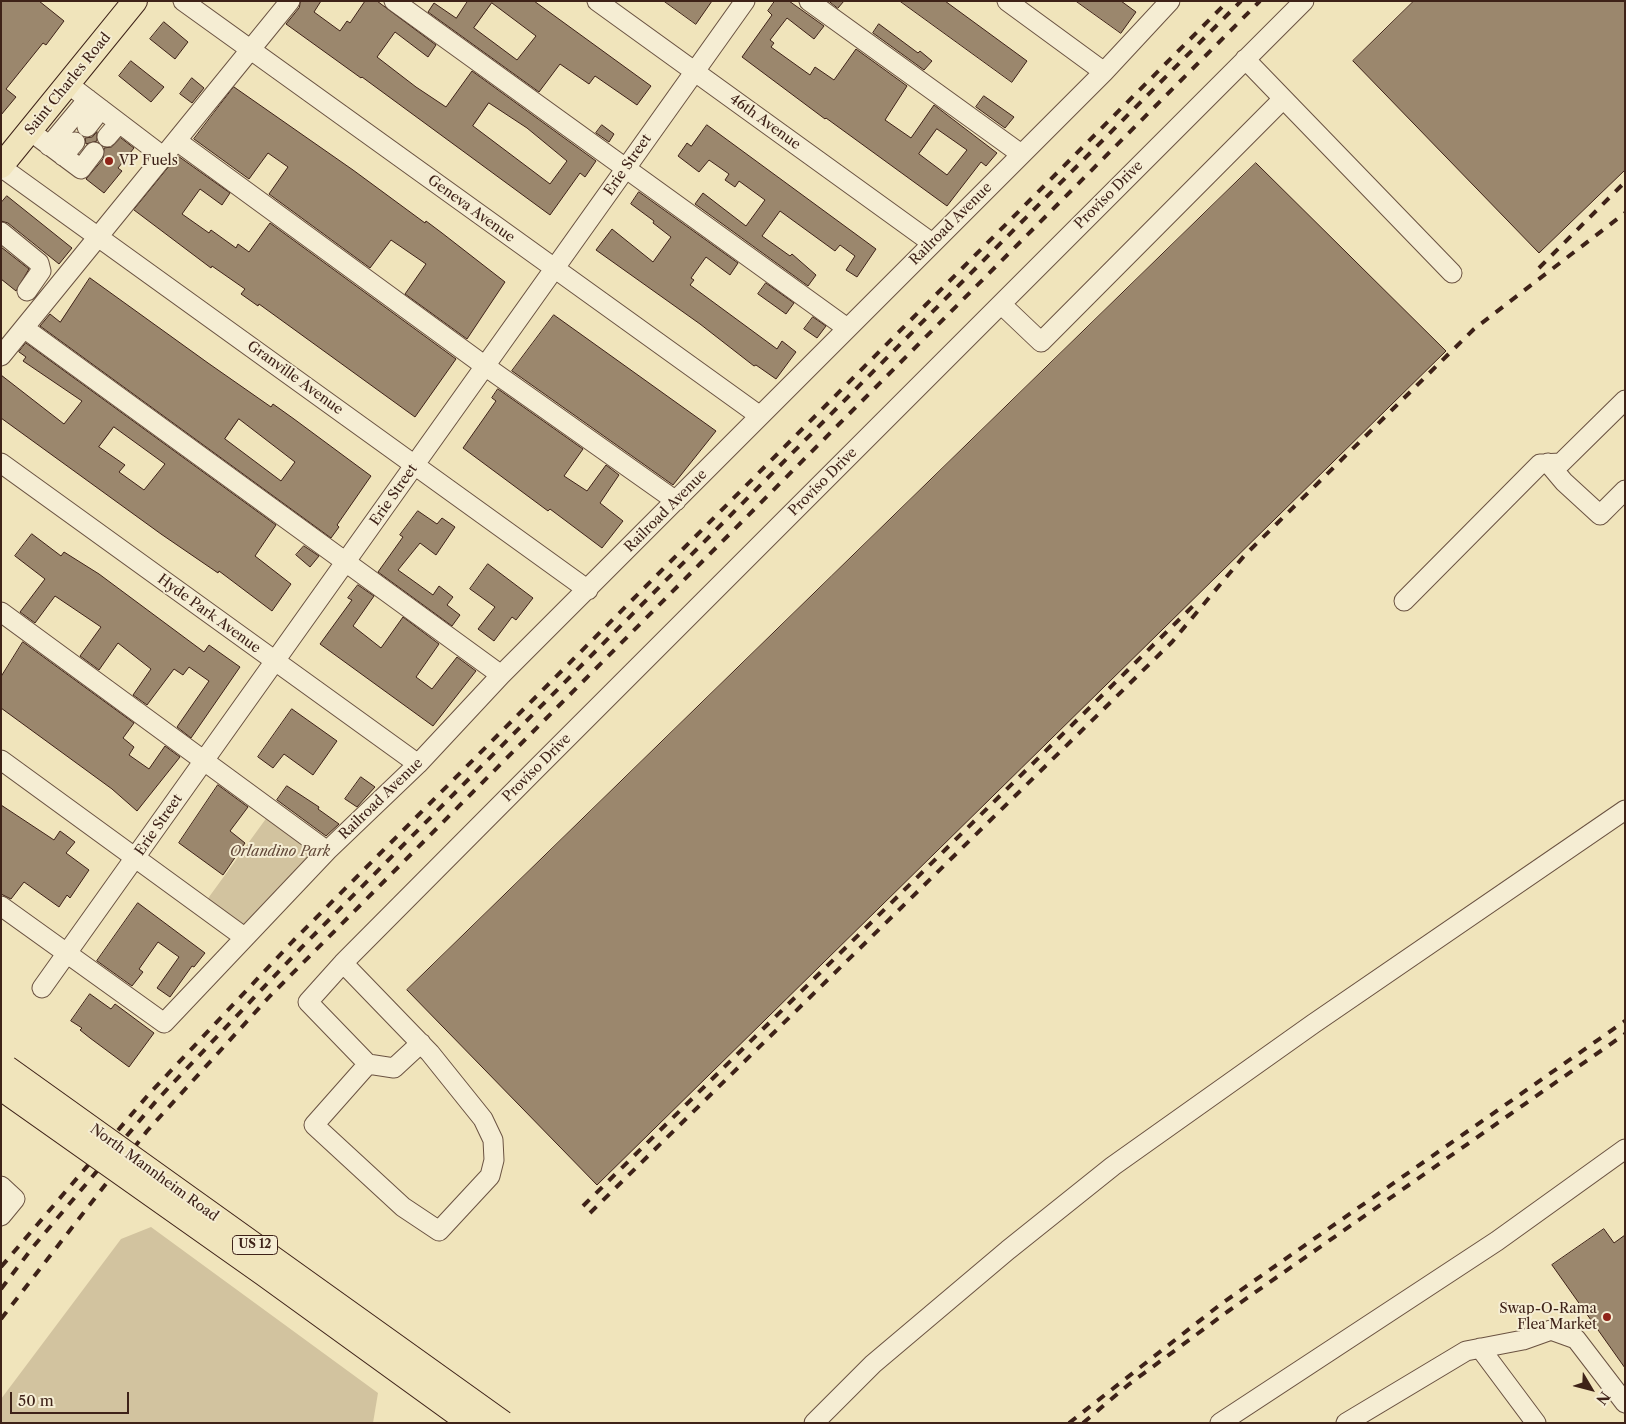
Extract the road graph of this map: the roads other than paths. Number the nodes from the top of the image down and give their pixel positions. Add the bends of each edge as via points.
1 (135, 1) edge
2 (183, 1) edge
3 (290, 1) edge
4 (394, 1) edge
5 (597, 1) edge
6 (745, 1) edge
7 (809, 1) edge
8 (1007, 1) edge
9 (1170, 1) edge
10 (1304, 1) edge
11 (250, 50) junction
12 (1245, 59) junction
13 (694, 71) junction
14 (1104, 72) junction
15 (68, 84) junction
16 (1283, 99) junction
17 (94, 104) junction
18 (87, 127) dead end
19 (30, 131) junction
20 (177, 141) junction
21 (62, 148) junction
22 (94, 152) dead end
23 (1021, 154) junction
24 (164, 157) junction
25 (1, 166) edge
26 (626, 169) junction
27 (1, 232) edge
28 (99, 236) junction
29 (932, 243) junction
30 (554, 270) junction
31 (1452, 272) dead end
32 (27, 290) dead end
33 (1001, 304) junction
34 (24, 328) junction
35 (847, 328) junction
36 (1, 356) edge
37 (485, 366) junction
38 (1625, 400) edge
39 (760, 416) junction
40 (1, 463) edge
41 (1548, 463) junction
42 (414, 466) junction
43 (1625, 490) edge
44 (676, 501) junction
45 (346, 562) junction
46 (588, 590) junction
47 (1404, 601) dead end
48 (1, 612) edge
49 (275, 661) junction
50 (501, 675) junction
51 (1, 760) edge
52 (204, 761) junction
53 (418, 764) junction
54 (1625, 810) edge
55 (327, 851) junction
56 (136, 856) junction
57 (1, 906) edge
58 (244, 937) junction
59 (67, 953) junction
60 (343, 963) junction
61 (42, 988) dead end
62 (420, 1043) junction
63 (368, 1064) junction
64 (3, 1073) edge
65 (1625, 1149) edge
66 (1, 1186) edge
67 (1, 1216) edge
68 (1480, 1348) junction
69 (1625, 1403) edge
70 (470, 1423) edge
71 (503, 1423) edge
72 (814, 1423) edge
73 (1220, 1423) edge
74 (1346, 1423) edge
75 (1536, 1423) edge

1 - 15 main road, Saint Charles Road
2 - 11 street, Geneva Avenue
3 - 11 street
4 - 26 street
5 - 13 street, 46th Avenue
6 - 13 street, Erie Street
7 - 23 street
8 - 14 street
9 - 14 street, Railroad Avenue
10 - 12 street, Proviso Drive
11 - 20 street
11 - 30 street, Geneva Avenue
12 - 16 street
12 - 33 street, Proviso Drive
13 - 26 street, Erie Street
13 - 29 street, 46th Avenue
14 - 23 street, Railroad Avenue
15 - 17 street
15 - 19 main road, Saint Charles Road
16 - 31 street
16 - 33 street via 1040,342
17 - 18 street
17 - 21 street
17 - 24 street via 113,130
19 - 21 street
19 - 25 main road, Saint Charles Road
20 - 24 street
20 - 37 street
21 - 22 street via 80,169
23 - 29 street, Railroad Avenue
24 - 28 street
25 - 28 street, Granville Avenue
26 - 30 street, Erie Street
26 - 35 street
27 - 32 street via 39,264 41,270
28 - 34 street
28 - 42 street, Granville Avenue
29 - 35 street, Railroad Avenue
30 - 37 street, Erie Street
30 - 39 street, Geneva Avenue
33 - 60 street, Proviso Drive
34 - 36 street
34 - 45 street
35 - 39 street, Railroad Avenue
37 - 42 street, Erie Street
37 - 44 street
38 - 41 street via 1561,462
39 - 44 street, Railroad Avenue
40 - 49 street, Hyde Park Avenue
41 - 43 street via 1600,515
41 - 47 street via 1540,464
42 - 45 street, Erie Street
42 - 46 street, Granville Avenue
44 - 46 street, Railroad Avenue
45 - 49 street, Erie Street
45 - 50 street
46 - 50 street, Railroad Avenue
48 - 52 street
49 - 52 street, Erie Street
49 - 53 street, Hyde Park Avenue
50 - 53 street, Railroad Avenue
51 - 56 street
52 - 55 street
52 - 56 street, Erie Street
53 - 55 street, Railroad Avenue
54 - 72 street via 1113,1166 873,1364
55 - 58 street, Railroad Avenue
56 - 58 street
56 - 59 street, Erie Street
57 - 59 street
58 - 59 street, Railroad Avenue via 164,1023
59 - 61 street, Erie Street
60 - 62 street
60 - 63 street, Proviso Drive via 308,1002
62 - 63 street via 394,1068
62 - 63 street via 483,1119 493,1140 494,1160 490,1176 439,1231 403,1207 314,1125
64 - 70 main road, North Mannheim Road / US 12, bridge via 264,1274
64 - 71 main road, North Mannheim Road / US 12, bridge
65 - 73 street via 1497,1241
66 - 67 street via 15,1198
68 - 69 street via 1523,1340 1551,1330 1576,1339
68 - 74 street via 1466,1351
68 - 75 street

